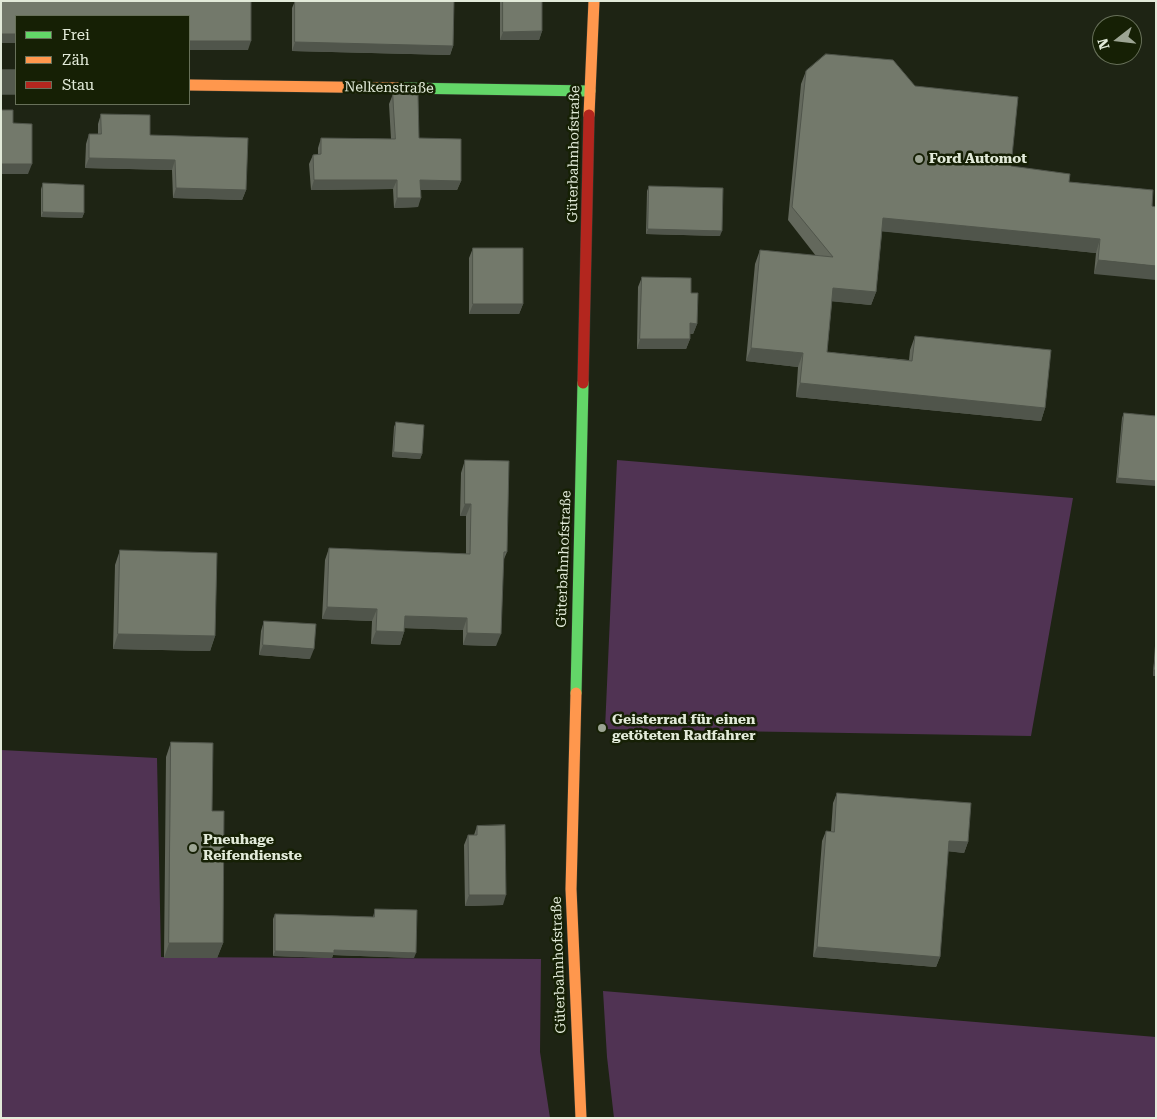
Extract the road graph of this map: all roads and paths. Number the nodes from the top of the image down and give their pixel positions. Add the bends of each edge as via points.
1 (594, 1) edge
2 (1, 82) edge
3 (15, 82) edge
4 (190, 85) edge
5 (590, 91) junction
6 (581, 1118) edge

1 - 5 main road, Güterbahnhofstraße
2 - 3 street
4 - 5 main road, Nelkenstraße
5 - 6 main road, Güterbahnhofstraße via 571,889

